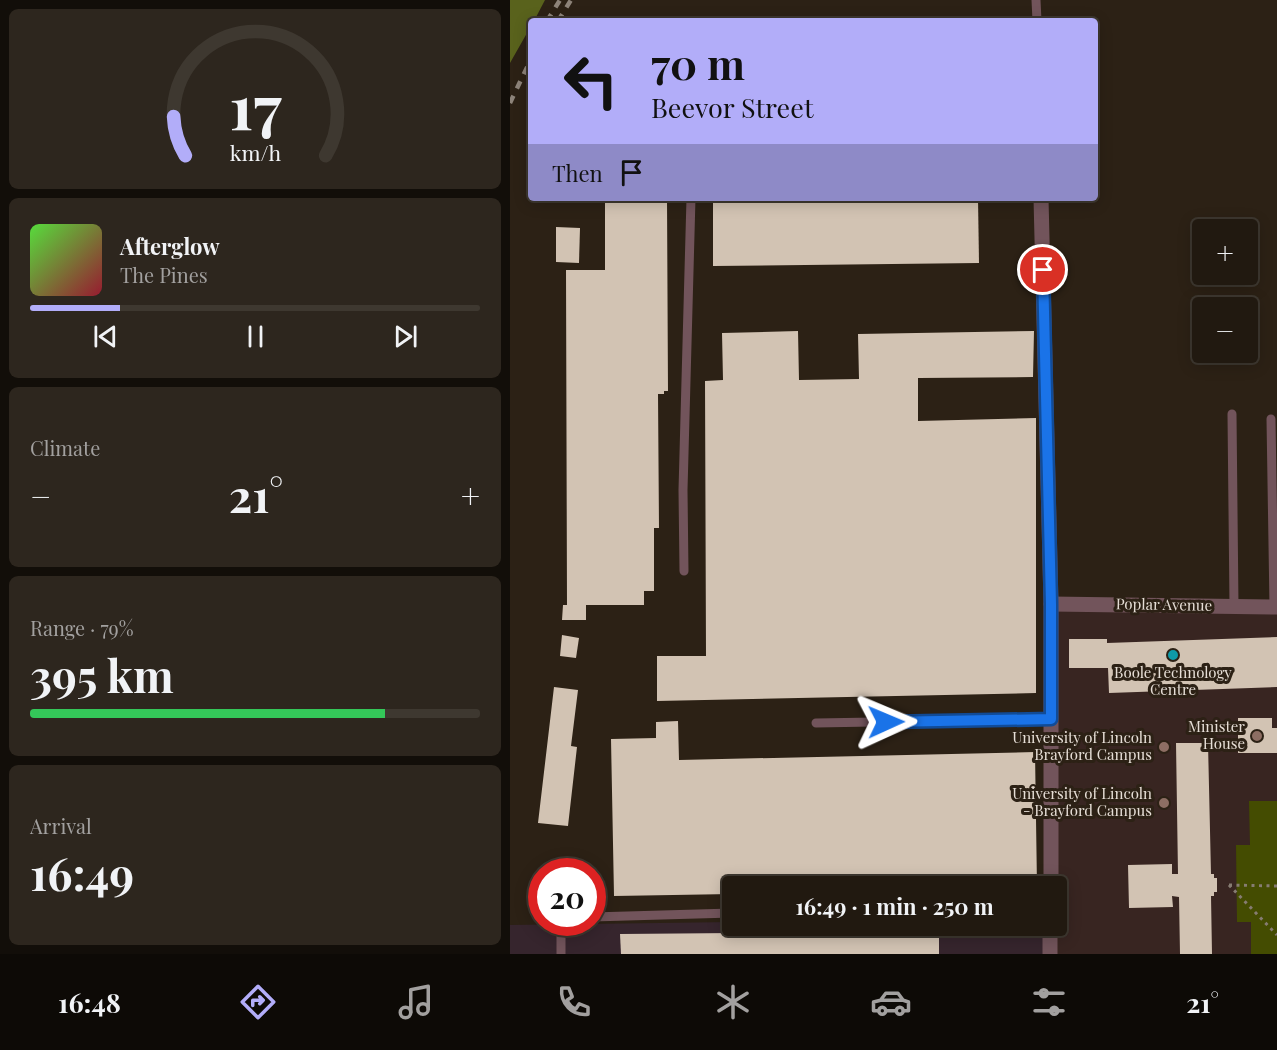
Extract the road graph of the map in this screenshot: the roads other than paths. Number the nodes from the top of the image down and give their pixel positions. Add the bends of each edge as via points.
1 (1036, 0) edge
2 (1037, 18) edge
3 (691, 201) edge
4 (1041, 201) edge
5 (1232, 414) dead end
6 (1271, 419) dead end
7 (684, 571) dead end
8 (1051, 604) junction
9 (1234, 606) junction
10 (1275, 607) edge
11 (1051, 719) junction
12 (816, 723) dead end
13 (1050, 876) edge
14 (722, 913) edge
15 (606, 917) edge
16 (561, 936) edge
17 (1050, 936) edge
18 (561, 954) edge
19 (1050, 954) edge

1 - 2 lane
3 - 7 lane
4 - 8 street
5 - 9 lane
6 - 10 lane
8 - 9 street, Poplar Avenue
8 - 11 street
9 - 10 street, Poplar Avenue
11 - 12 lane
11 - 13 street
14 - 15 lane
16 - 18 lane
17 - 19 street

